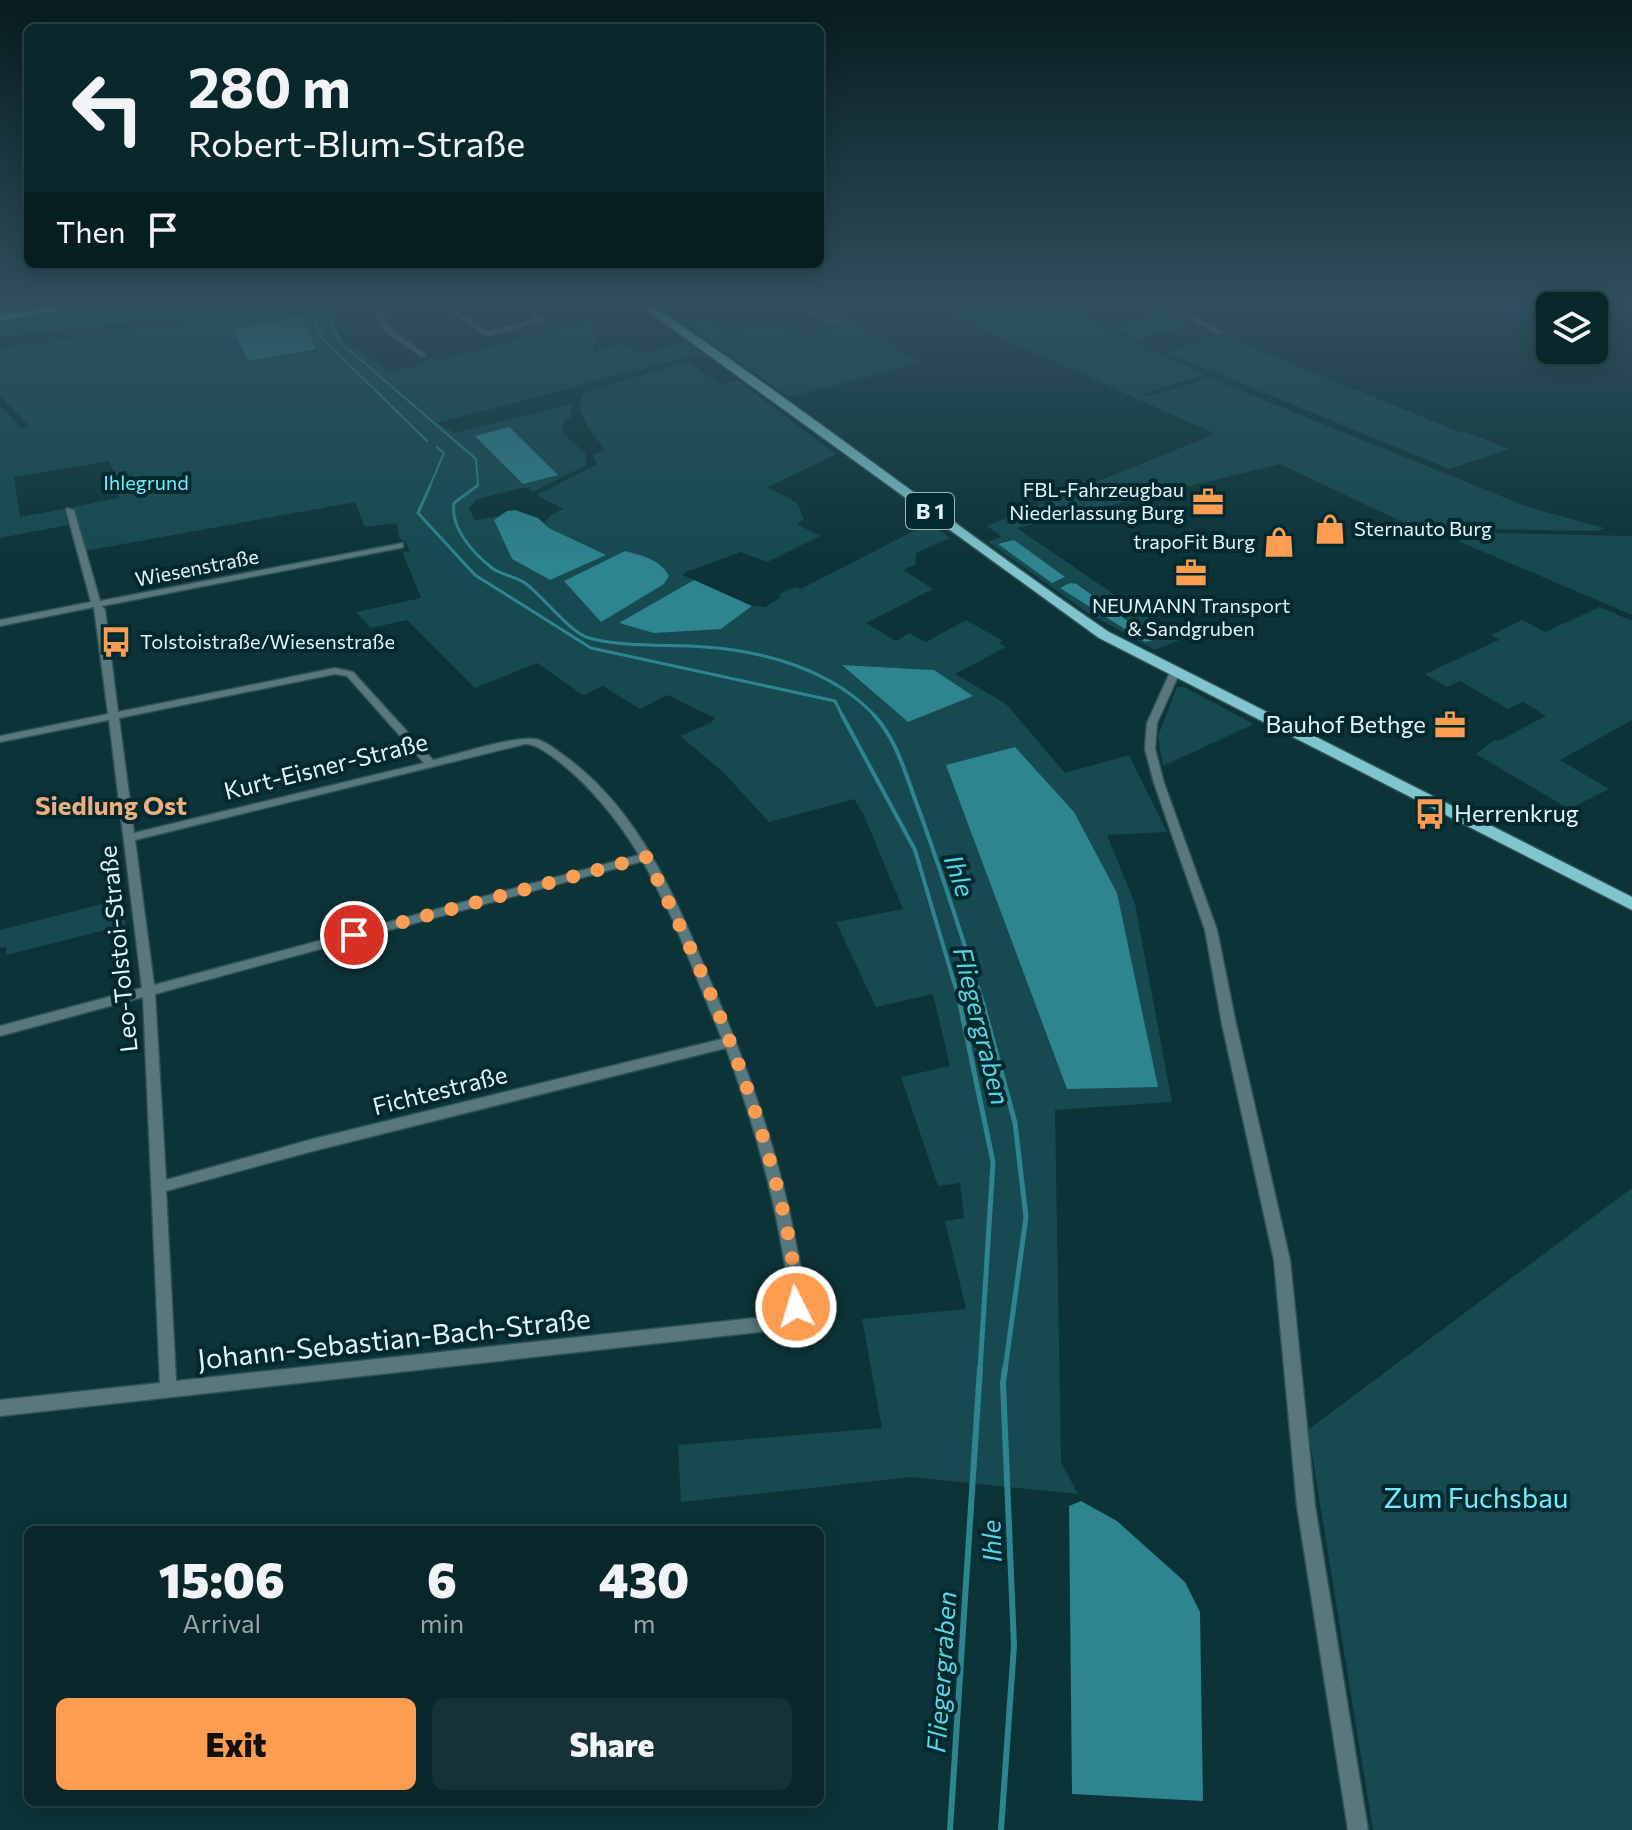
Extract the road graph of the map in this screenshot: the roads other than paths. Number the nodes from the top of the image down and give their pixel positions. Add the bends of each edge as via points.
1 (768, 391) edge
2 (70, 510) dead end
3 (400, 545) dead end
4 (98, 605) junction
5 (0, 623) edge
6 (1175, 672) junction
7 (112, 715) junction
8 (0, 739) edge
9 (431, 764) junction
10 (129, 838) junction
11 (646, 857) junction
12 (1632, 904) edge
13 (149, 990) junction
14 (0, 1031) edge
15 (731, 1042) junction
16 (161, 1187) junction
17 (168, 1389) junction
18 (0, 1408) edge
19 (1358, 1830) edge

1 - 6 main road, B 1 via 1062,607
2 - 4 street, Leo-Tolstoi-Straße
3 - 4 street, Wiesenstraße
4 - 5 street, Wiesenstraße
4 - 7 street, Leo-Tolstoi-Straße
6 - 12 main road, B 1
6 - 19 street via 1152,723 1150,749 1211,930 1282,1260 1306,1506
7 - 8 street
7 - 9 street via 341,671
7 - 10 street, Leo-Tolstoi-Straße
9 - 10 street, Kurt-Eisner-Straße
9 - 11 street, Kurt-Eisner-Straße via 533,741 597,788
10 - 13 street, Leo-Tolstoi-Straße
11 - 13 street
11 - 15 street
13 - 14 street
13 - 16 street, Leo-Tolstoi-Straße
15 - 16 street, Fichtestraße
15 - 17 street, Johann-Sebastian-Bach-Straße via 779,1194 796,1297 792,1318
16 - 17 street, Leo-Tolstoi-Straße
17 - 18 street, Johann-Sebastian-Bach-Straße

